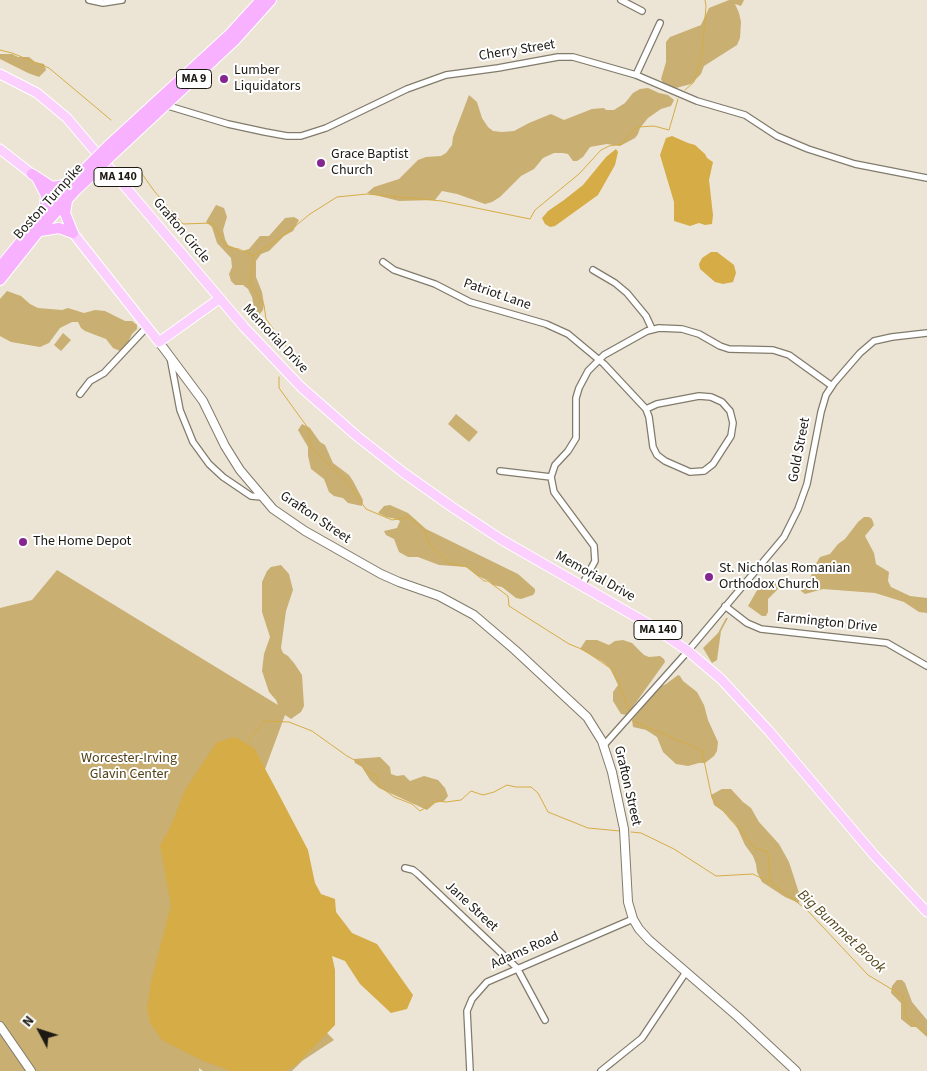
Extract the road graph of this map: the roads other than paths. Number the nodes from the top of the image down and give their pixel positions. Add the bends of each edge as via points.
1 (89, 0) edge
2 (122, 0) edge
3 (261, 0) edge
4 (271, 0) edge
5 (621, 0) edge
6 (642, 11) dead end
7 (660, 23) dead end
8 (0, 74) edge
9 (636, 75) junction
10 (165, 105) junction
11 (0, 149) edge
12 (110, 151) junction
13 (92, 168) junction
14 (32, 174) junction
15 (927, 178) edge
16 (74, 180) junction
17 (68, 199) junction
18 (43, 215) junction
19 (40, 231) junction
20 (73, 233) junction
21 (383, 262) dead end
22 (0, 267) edge
23 (593, 270) dead end
24 (0, 280) edge
25 (219, 299) junction
26 (147, 328) junction
27 (652, 329) junction
28 (927, 333) edge
29 (159, 342) junction
30 (170, 356) junction
31 (599, 360) junction
32 (832, 386) junction
33 (80, 394) dead end
34 (646, 409) junction
35 (500, 471) dead end
36 (550, 478) junction
37 (262, 497) junction
38 (582, 585) junction
39 (725, 606) junction
40 (688, 651) junction
41 (927, 666) edge
42 (604, 746) junction
43 (405, 868) dead end
44 (927, 912) edge
45 (633, 918) junction
46 (517, 968) junction
47 (686, 972) junction
48 (545, 1020) dead end
49 (0, 1026) edge
50 (31, 1071) edge
51 (470, 1071) edge
52 (601, 1071) edge
53 (796, 1071) edge

1 - 2 street via 103,3
3 - 12 highway, Boston Turnpike / MA 9
4 - 10 highway, Boston Turnpike / MA 9
5 - 6 street
7 - 9 street
8 - 25 main road, Grafton Circle / MA 140 via 37,93 67,118
9 - 10 street, Cherry Street via 563,56 446,75 407,89 326,128 294,136 228,124
9 - 15 street, Cherry Street via 697,101 745,115 777,136 808,149 855,164
10 - 12 highway, Boston Turnpike / MA 9
11 - 14 main road
12 - 13 highway, Boston Turnpike / MA 9, bridge
13 - 16 highway, Boston Turnpike / MA 9
13 - 17 highway, Boston Turnpike / MA 9
14 - 16 highway via 52,187
14 - 18 highway via 46,195
16 - 18 highway, Boston Turnpike / MA 9
17 - 19 highway, Boston Turnpike / MA 9
17 - 20 highway via 64,212
18 - 22 highway, Boston Turnpike / MA 9
19 - 20 highway via 59,228
19 - 24 highway, Boston Turnpike / MA 9
20 - 26 main road, Grafton Street
21 - 31 street, Patriot Lane via 394,270 435,284 470,302 561,330
23 - 27 street via 627,293
25 - 29 main road
25 - 38 main road, Memorial Drive / MA 140 via 302,387 396,467 502,540
26 - 29 main road, Grafton Street
26 - 33 street
27 - 31 street
27 - 32 street via 682,329 729,349 779,351 794,357
28 - 32 street, Gold Street via 874,342 860,353
29 - 30 street, Grafton Street
30 - 37 street, Grafton Street via 203,401 236,463
30 - 37 street, Grafton Street via 180,410 192,442 223,476 251,496
31 - 34 street, Patriot Lane
31 - 36 street via 584,377 577,393 576,438 555,464
32 - 39 street, Gold Street via 820,412 807,484 788,528
34 - 34 street via 655,451 662,459 690,472 709,468 731,436 733,422 730,411 711,396 698,396
35 - 36 street
36 - 38 street via 554,492 594,546 595,561
37 - 42 street, Grafton Street via 296,525 365,566 393,580 452,601 474,615 578,707
38 - 40 main road, Memorial Drive / MA 140
39 - 40 street, Gold Street
39 - 41 street, Farmington Drive via 760,629 885,642
40 - 42 street, Gold Street
40 - 44 main road, Memorial Drive / MA 140 via 742,700 872,854
42 - 45 street, Grafton Street via 622,816 628,902
43 - 46 street, Jane Street via 413,870
45 - 46 street, Adams Road
45 - 47 street, Grafton Street via 649,940
46 - 48 street, Jane Street
46 - 51 street, Adams Road via 487,982 472,999 467,1011
47 - 52 street via 642,1038
47 - 53 street, Grafton Street
49 - 50 street

